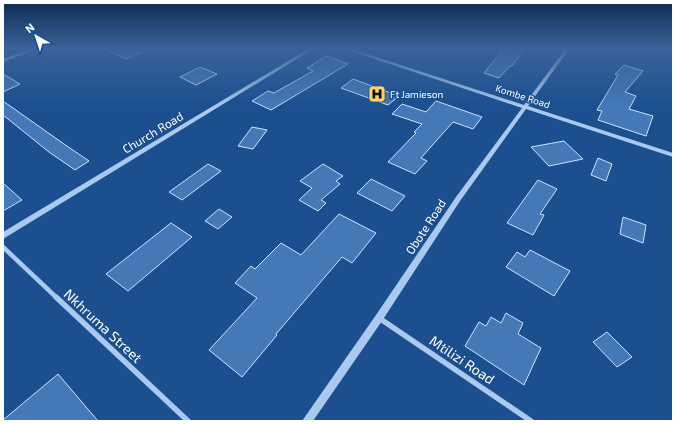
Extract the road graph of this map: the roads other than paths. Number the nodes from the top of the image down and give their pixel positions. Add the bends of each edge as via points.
1 (281, 68) edge
2 (405, 68) edge
3 (553, 68) edge
4 (524, 106) junction
5 (673, 155) edge
6 (3, 236) edge
7 (3, 248) edge
8 (379, 318) junction
9 (188, 421) edge
10 (307, 421) edge
11 (531, 421) edge

1 - 6 street, Church Road
2 - 4 street, Kombe Road
3 - 4 street, Obote Road
4 - 5 street, Kombe Road
4 - 8 street, Obote Road
7 - 9 street, Nkhruma Street
8 - 10 street, Obote Road
8 - 11 street, Mtilizi Road

